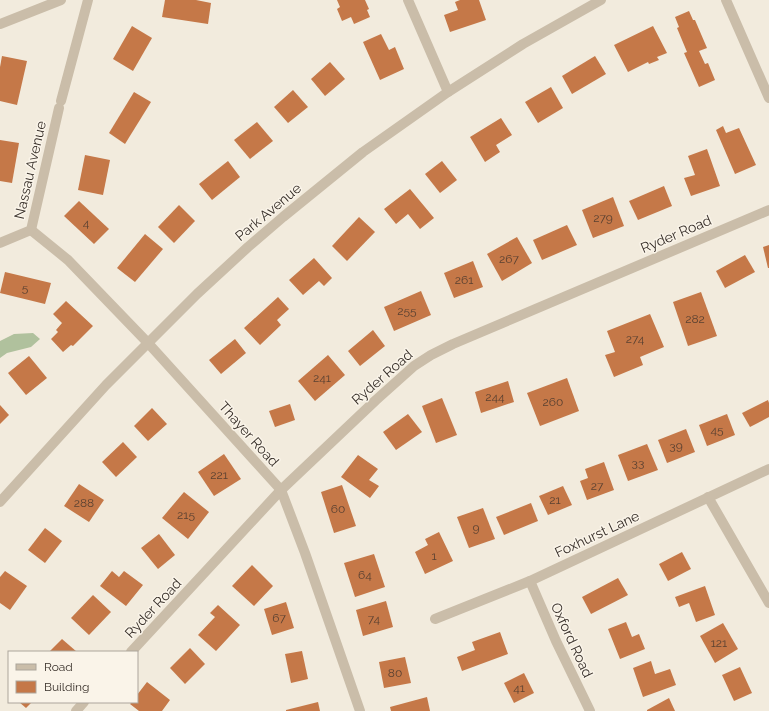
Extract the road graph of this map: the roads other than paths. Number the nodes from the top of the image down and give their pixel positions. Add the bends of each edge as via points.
1 (61, 0) edge
2 (88, 0) edge
3 (408, 0) edge
4 (601, 0) edge
5 (726, 0) edge
6 (0, 24) edge
7 (448, 92) junction
8 (769, 98) edge
9 (769, 210) edge
10 (31, 230) junction
11 (0, 243) edge
12 (148, 343) junction
13 (769, 469) edge
14 (281, 490) junction
15 (708, 497) junction
16 (0, 502) edge
17 (530, 581) junction
18 (769, 603) edge
19 (435, 619) dead end
20 (132, 651) edge
21 (83, 703) edge
22 (76, 711) edge
23 (360, 711) edge
24 (590, 711) edge

1 - 6 street
2 - 10 street, Nassau Avenue via 60,104
3 - 7 street
4 - 7 street, Park Avenue via 523,44
5 - 8 street
7 - 12 street, Park Avenue via 363,152 248,246
9 - 14 street, Ryder Road via 431,355 414,366 381,395
10 - 11 street, Nassau Avenue
10 - 12 street, Thayer Road via 68,260
12 - 14 street, Thayer Road
12 - 16 street, Park Avenue via 106,385
13 - 15 street, Foxhurst Lane
14 - 20 street, Ryder Road
14 - 23 street, Thayer Road
15 - 17 street, Foxhurst Lane
15 - 18 street
17 - 19 street, Foxhurst Lane
17 - 24 street, Oxford Road
21 - 22 street

